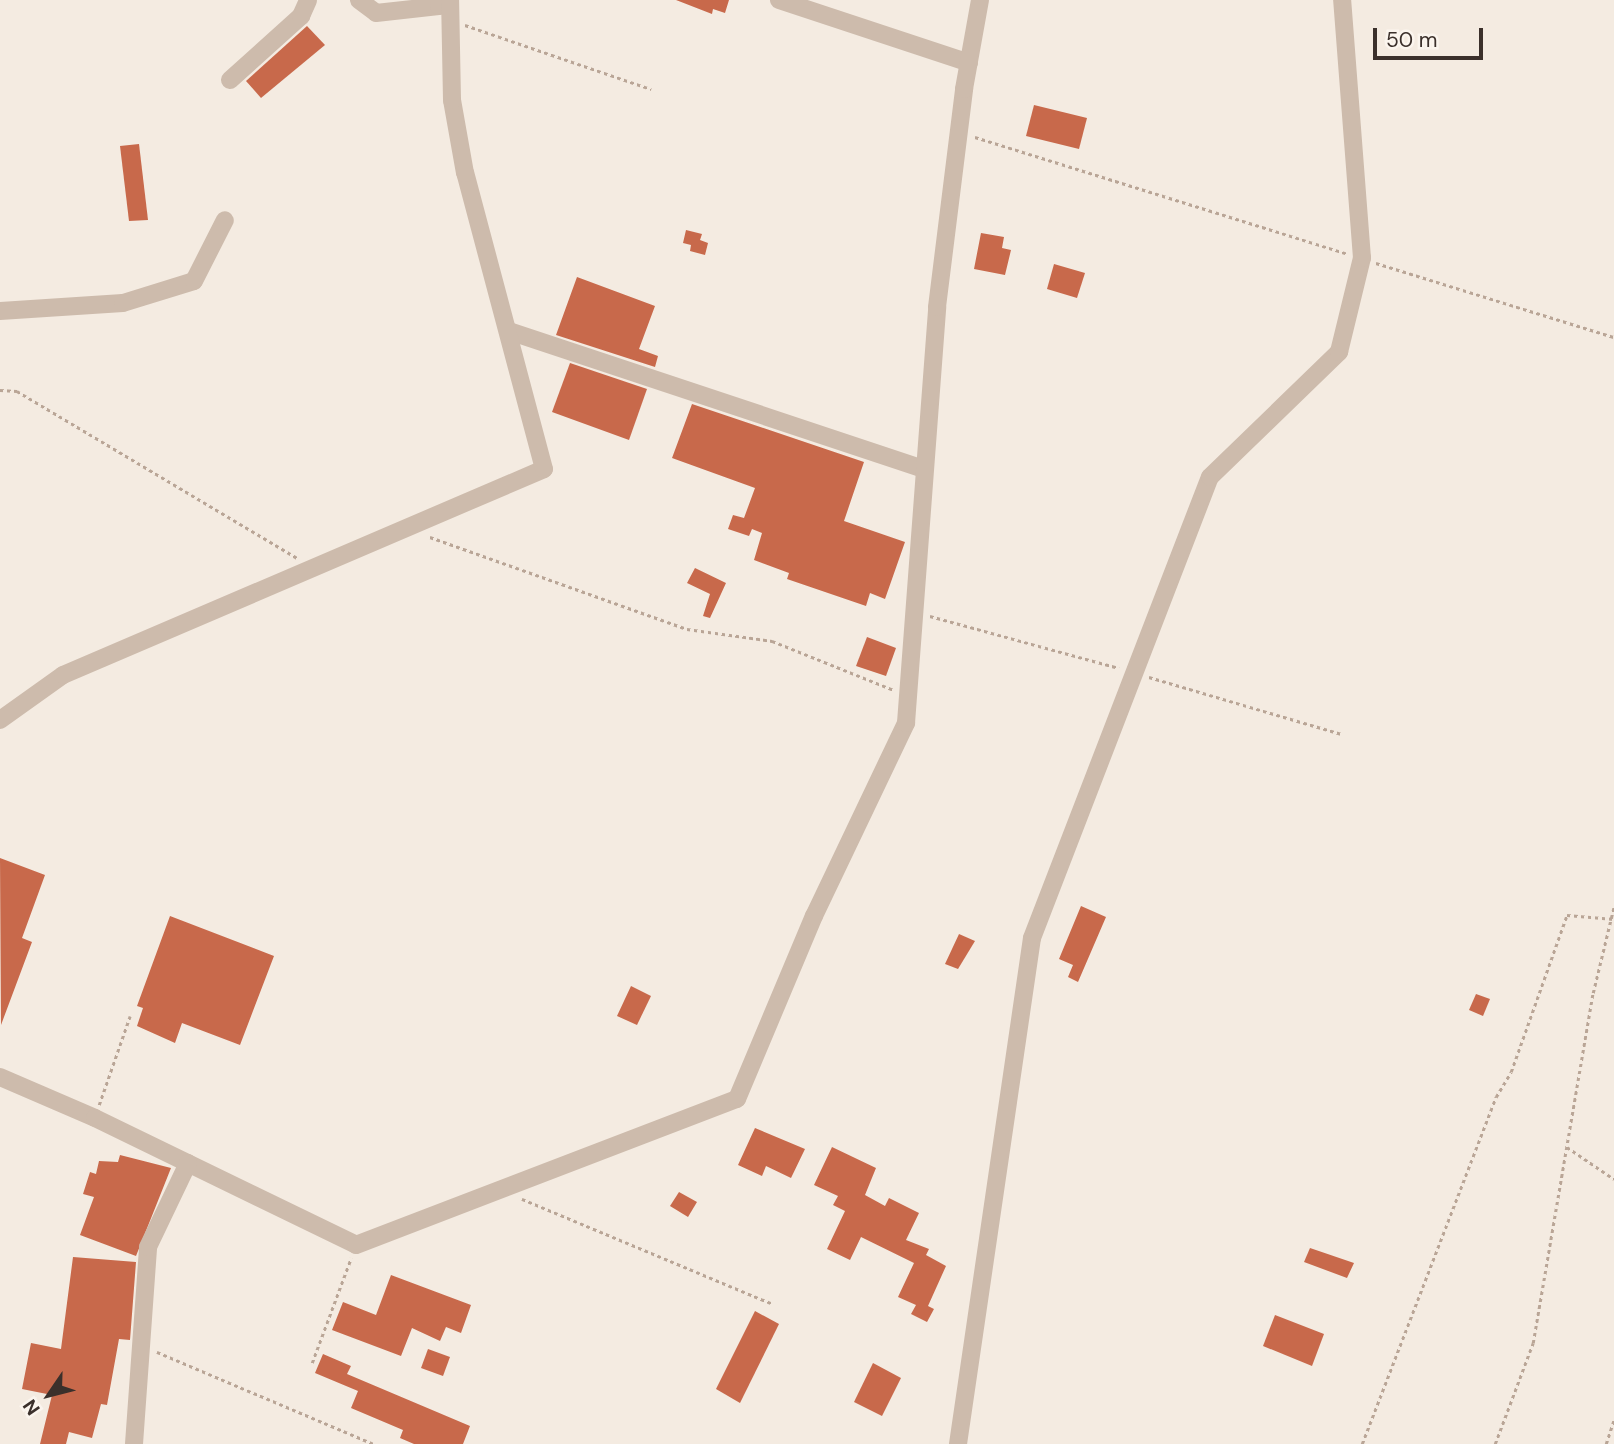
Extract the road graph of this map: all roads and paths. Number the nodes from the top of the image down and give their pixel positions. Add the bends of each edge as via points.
1 (308, 0) edge
2 (359, 0) edge
3 (441, 0) edge
4 (450, 0) edge
5 (779, 0) edge
6 (980, 0) edge
7 (1342, 0) edge
8 (452, 20) junction
9 (969, 63) junction
10 (230, 80) dead end
11 (651, 89) dead end
12 (958, 132) junction
13 (225, 220) dead end
14 (1362, 258) junction
15 (0, 311) edge
16 (509, 331) junction
17 (1614, 337) edge
18 (0, 390) edge
19 (924, 469) junction
20 (410, 529) junction
21 (312, 569) junction
22 (908, 696) junction
23 (0, 720) edge
24 (1614, 906) edge
25 (1613, 919) edge
26 (130, 1016) dead end
27 (0, 1077) edge
28 (94, 1118) junction
29 (1567, 1147) junction
30 (188, 1163) junction
31 (1614, 1179) edge
32 (496, 1189) junction
33 (356, 1245) junction
34 (771, 1303) dead end
35 (144, 1347) junction
36 (312, 1363) dead end
37 (1614, 1419) edge
38 (134, 1444) edge
39 (374, 1444) edge
40 (958, 1444) edge
41 (1362, 1444) edge
42 (1494, 1444) edge
43 (1606, 1444) edge

1 - 10 street via 301,16
2 - 3 street via 376,13 439,6
4 - 8 street
5 - 9 street
6 - 9 street
7 - 14 street
8 - 11 path
8 - 16 street via 452,100 463,161
9 - 12 street
12 - 14 path
12 - 19 street
13 - 15 street via 194,281 123,303
14 - 17 path
14 - 40 street via 1339,352 1210,477 1032,938
16 - 19 street
16 - 20 street via 544,469
18 - 21 path via 17,391
19 - 22 street
20 - 21 street
20 - 22 path via 687,629 772,641
21 - 23 street via 63,675
22 - 32 street via 906,723 819,904 737,1099
24 - 25 path
25 - 29 path via 1593,993
25 - 41 path via 1567,915 1511,1072 1496,1097
26 - 28 path
27 - 28 street
28 - 30 street
29 - 31 path
29 - 42 path via 1533,1343
30 - 33 street
30 - 35 street via 148,1247
32 - 33 street
32 - 34 path
33 - 36 path
35 - 38 street
35 - 39 path
37 - 43 path

